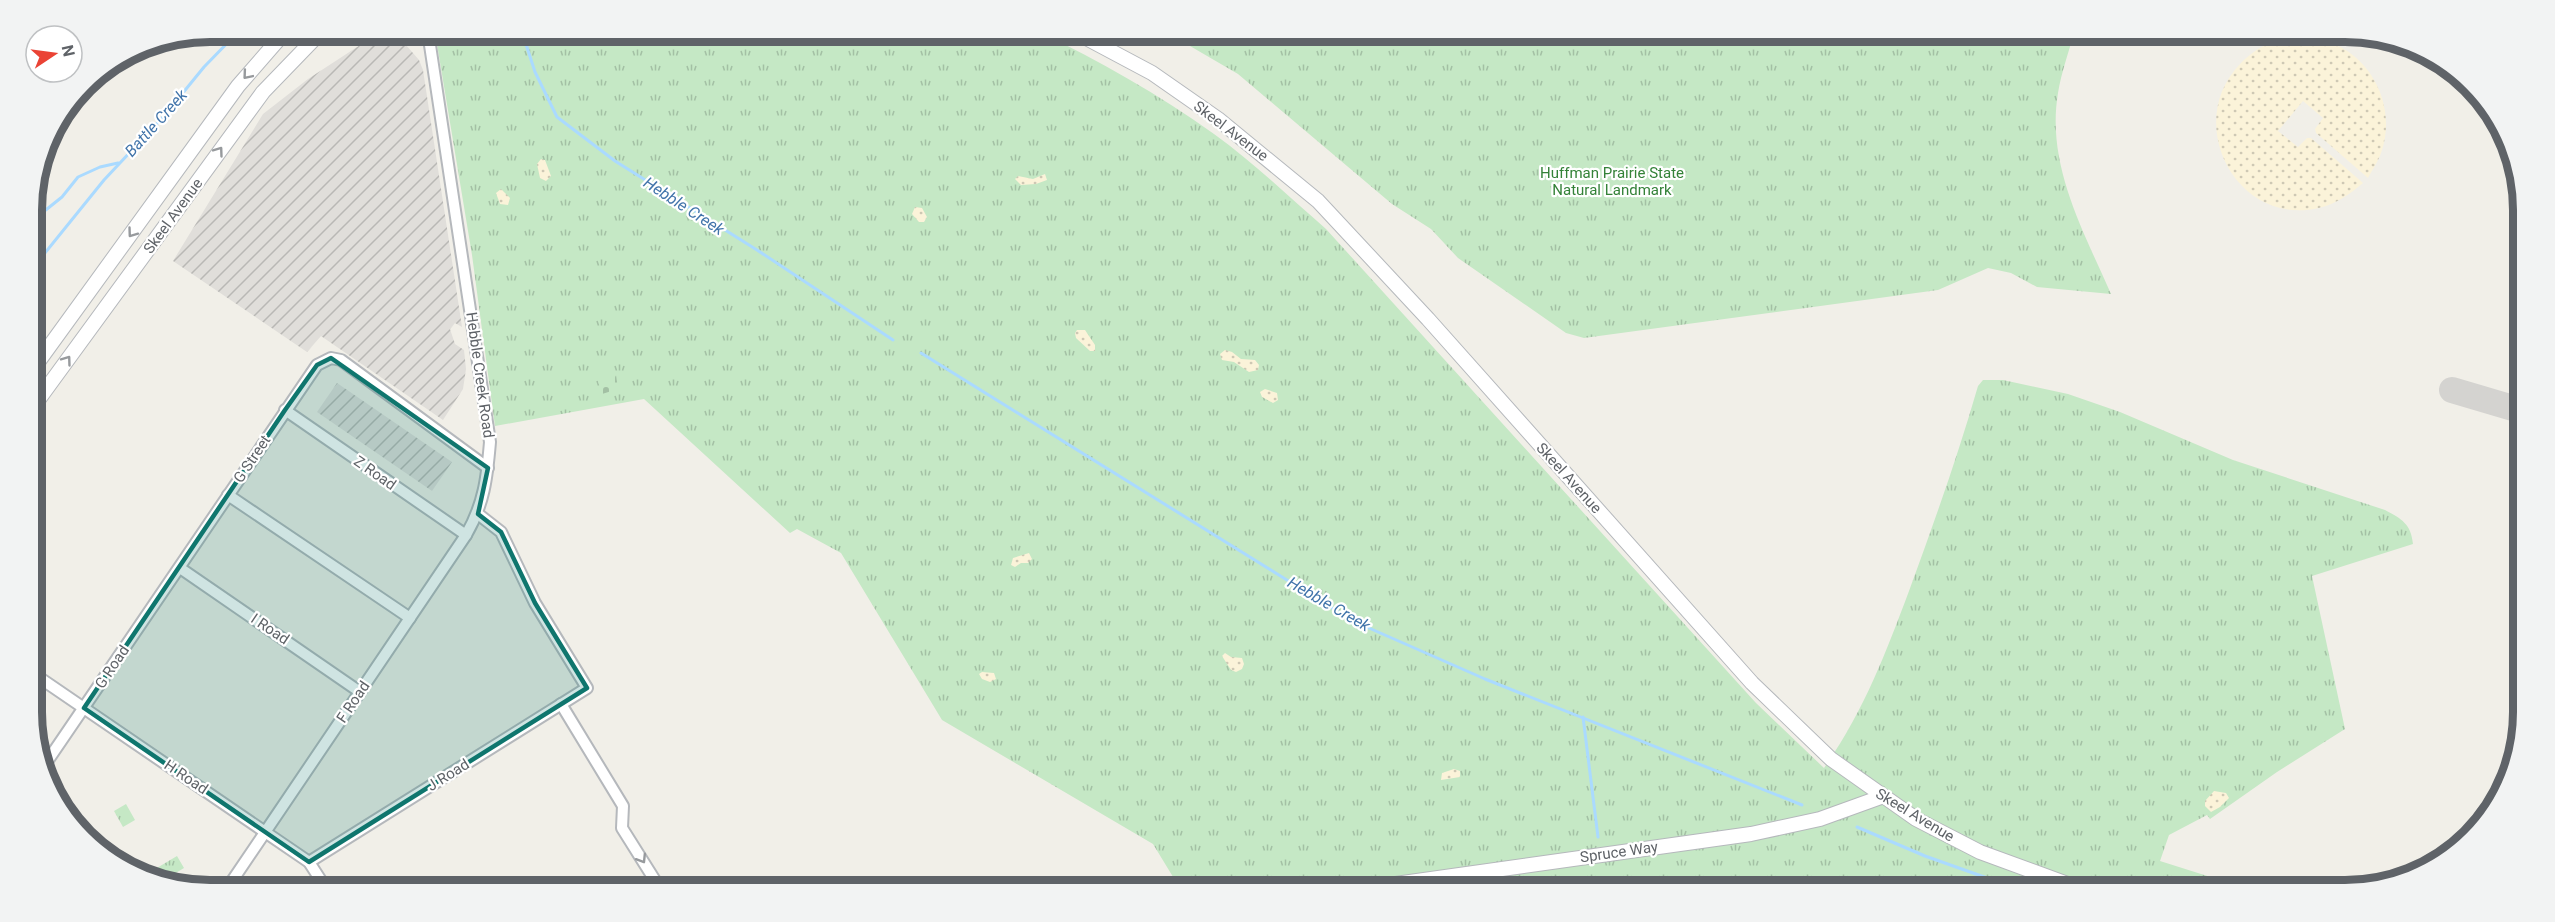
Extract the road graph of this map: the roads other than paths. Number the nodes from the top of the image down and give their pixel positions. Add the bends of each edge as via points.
1 (276, 42) edge
2 (311, 42) edge
3 (430, 42) edge
4 (1094, 42) edge
5 (42, 357) edge
6 (42, 395) edge
7 (285, 410) junction
8 (488, 468) junction
9 (228, 495) junction
10 (478, 514) junction
11 (466, 535) junction
12 (180, 568) junction
13 (410, 618) junction
14 (42, 679) edge
15 (360, 692) junction
16 (561, 704) junction
17 (84, 708) junction
18 (49, 759) edge
19 (1881, 796) junction
20 (265, 832) junction
21 (309, 862) junction
22 (233, 880) edge
23 (320, 880) edge
24 (655, 880) edge
25 (1424, 880) edge
26 (2057, 880) edge

1 -> 5 street, Skeel Avenue via 238,86
6 -> 2 street, Skeel Avenue via 263,92
3 - 8 street, Hebble Creek Road via 490,442
4 - 19 street, Skeel Avenue via 1152,73 1218,119 1318,201 1752,683 1831,759
7 - 8 street, G Street via 317,365 331,358 341,360
7 - 9 street, G Street
7 - 11 street, Z Road
8 - 10 street, Hebble Creek Road
9 - 12 street, G Street
9 - 13 street
10 - 11 street, F Road
10 - 16 street, J Road via 501,532 534,603 587,688
11 - 13 street, F Road
12 - 15 street, I Road
12 - 17 street, G Road
13 - 15 street, F Road
14 - 17 street, H Road
15 - 20 street, F Road
16 - 21 street, J Road
16 -> 24 street via 624,806 622,828
17 - 18 street, G Road
17 - 20 street, H Road
19 - 25 street, Spruce Way via 1820,819 1751,834
19 - 26 street, Skeel Avenue via 1980,852
20 - 21 street, H Road
20 - 22 street, F Road
21 - 23 street, H Road

